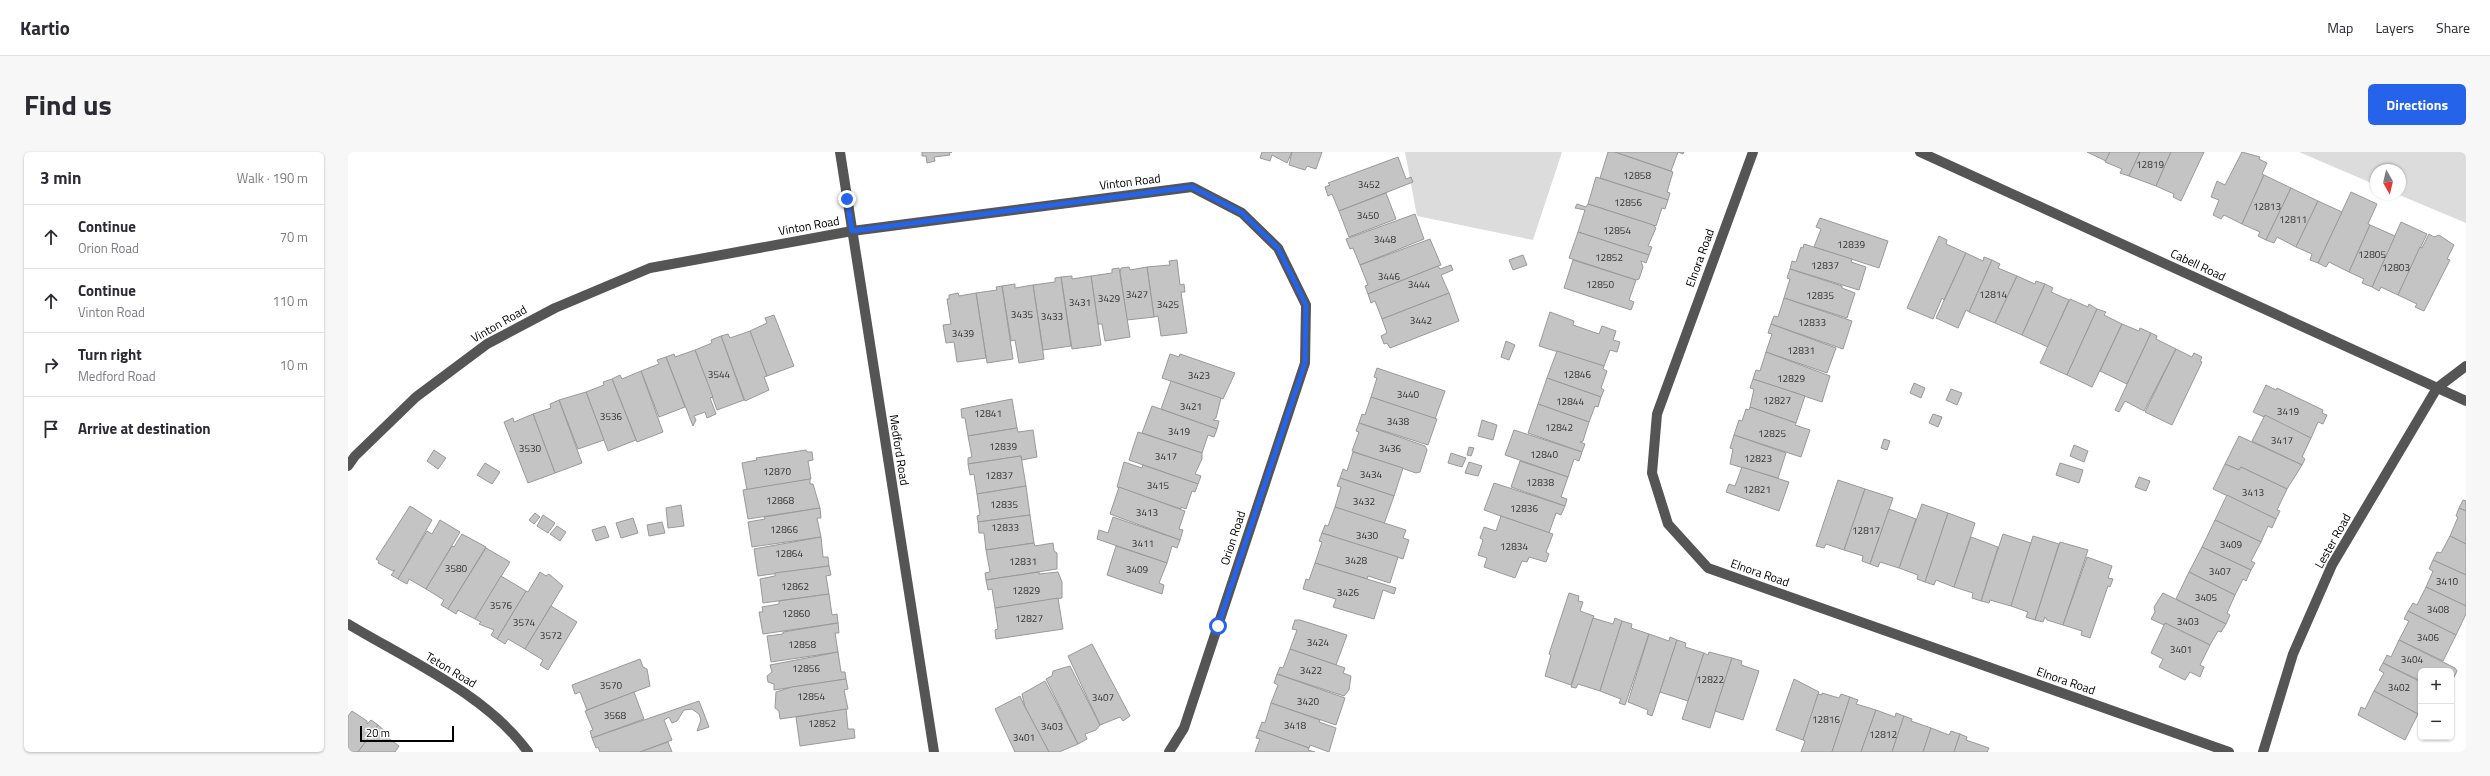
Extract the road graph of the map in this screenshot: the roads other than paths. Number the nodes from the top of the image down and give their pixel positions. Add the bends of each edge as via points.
1 (840, 152) edge
2 (1753, 152) edge
3 (1920, 152) edge
4 (852, 231) junction
5 (1305, 328) joint
6 (2466, 366) edge
7 (2437, 388) junction
8 (2466, 401) edge
9 (348, 466) edge
10 (348, 624) edge
11 (528, 752) edge
12 (934, 752) edge
13 (1169, 752) edge
14 (2230, 752) edge
15 (2262, 752) edge

1 - 4 street, Medford Road
2 - 14 street, Elnora Road via 1657,414 1652,473 1668,524 1708,568
3 - 7 street, Cabell Road
4 - 5 street, Vinton Road via 1192,187 1242,213 1278,248 1306,305
4 - 9 street, Vinton Road via 650,268 555,308 487,344 416,396
4 - 12 street, Medford Road
5 - 13 street, Orion Road via 1305,363 1184,728
6 - 7 street, Lester Road
7 - 8 street, Cabell Road
7 - 15 street, Lester Road via 2332,565 2293,654
10 - 11 street, Teton Road via 475,699 513,731

